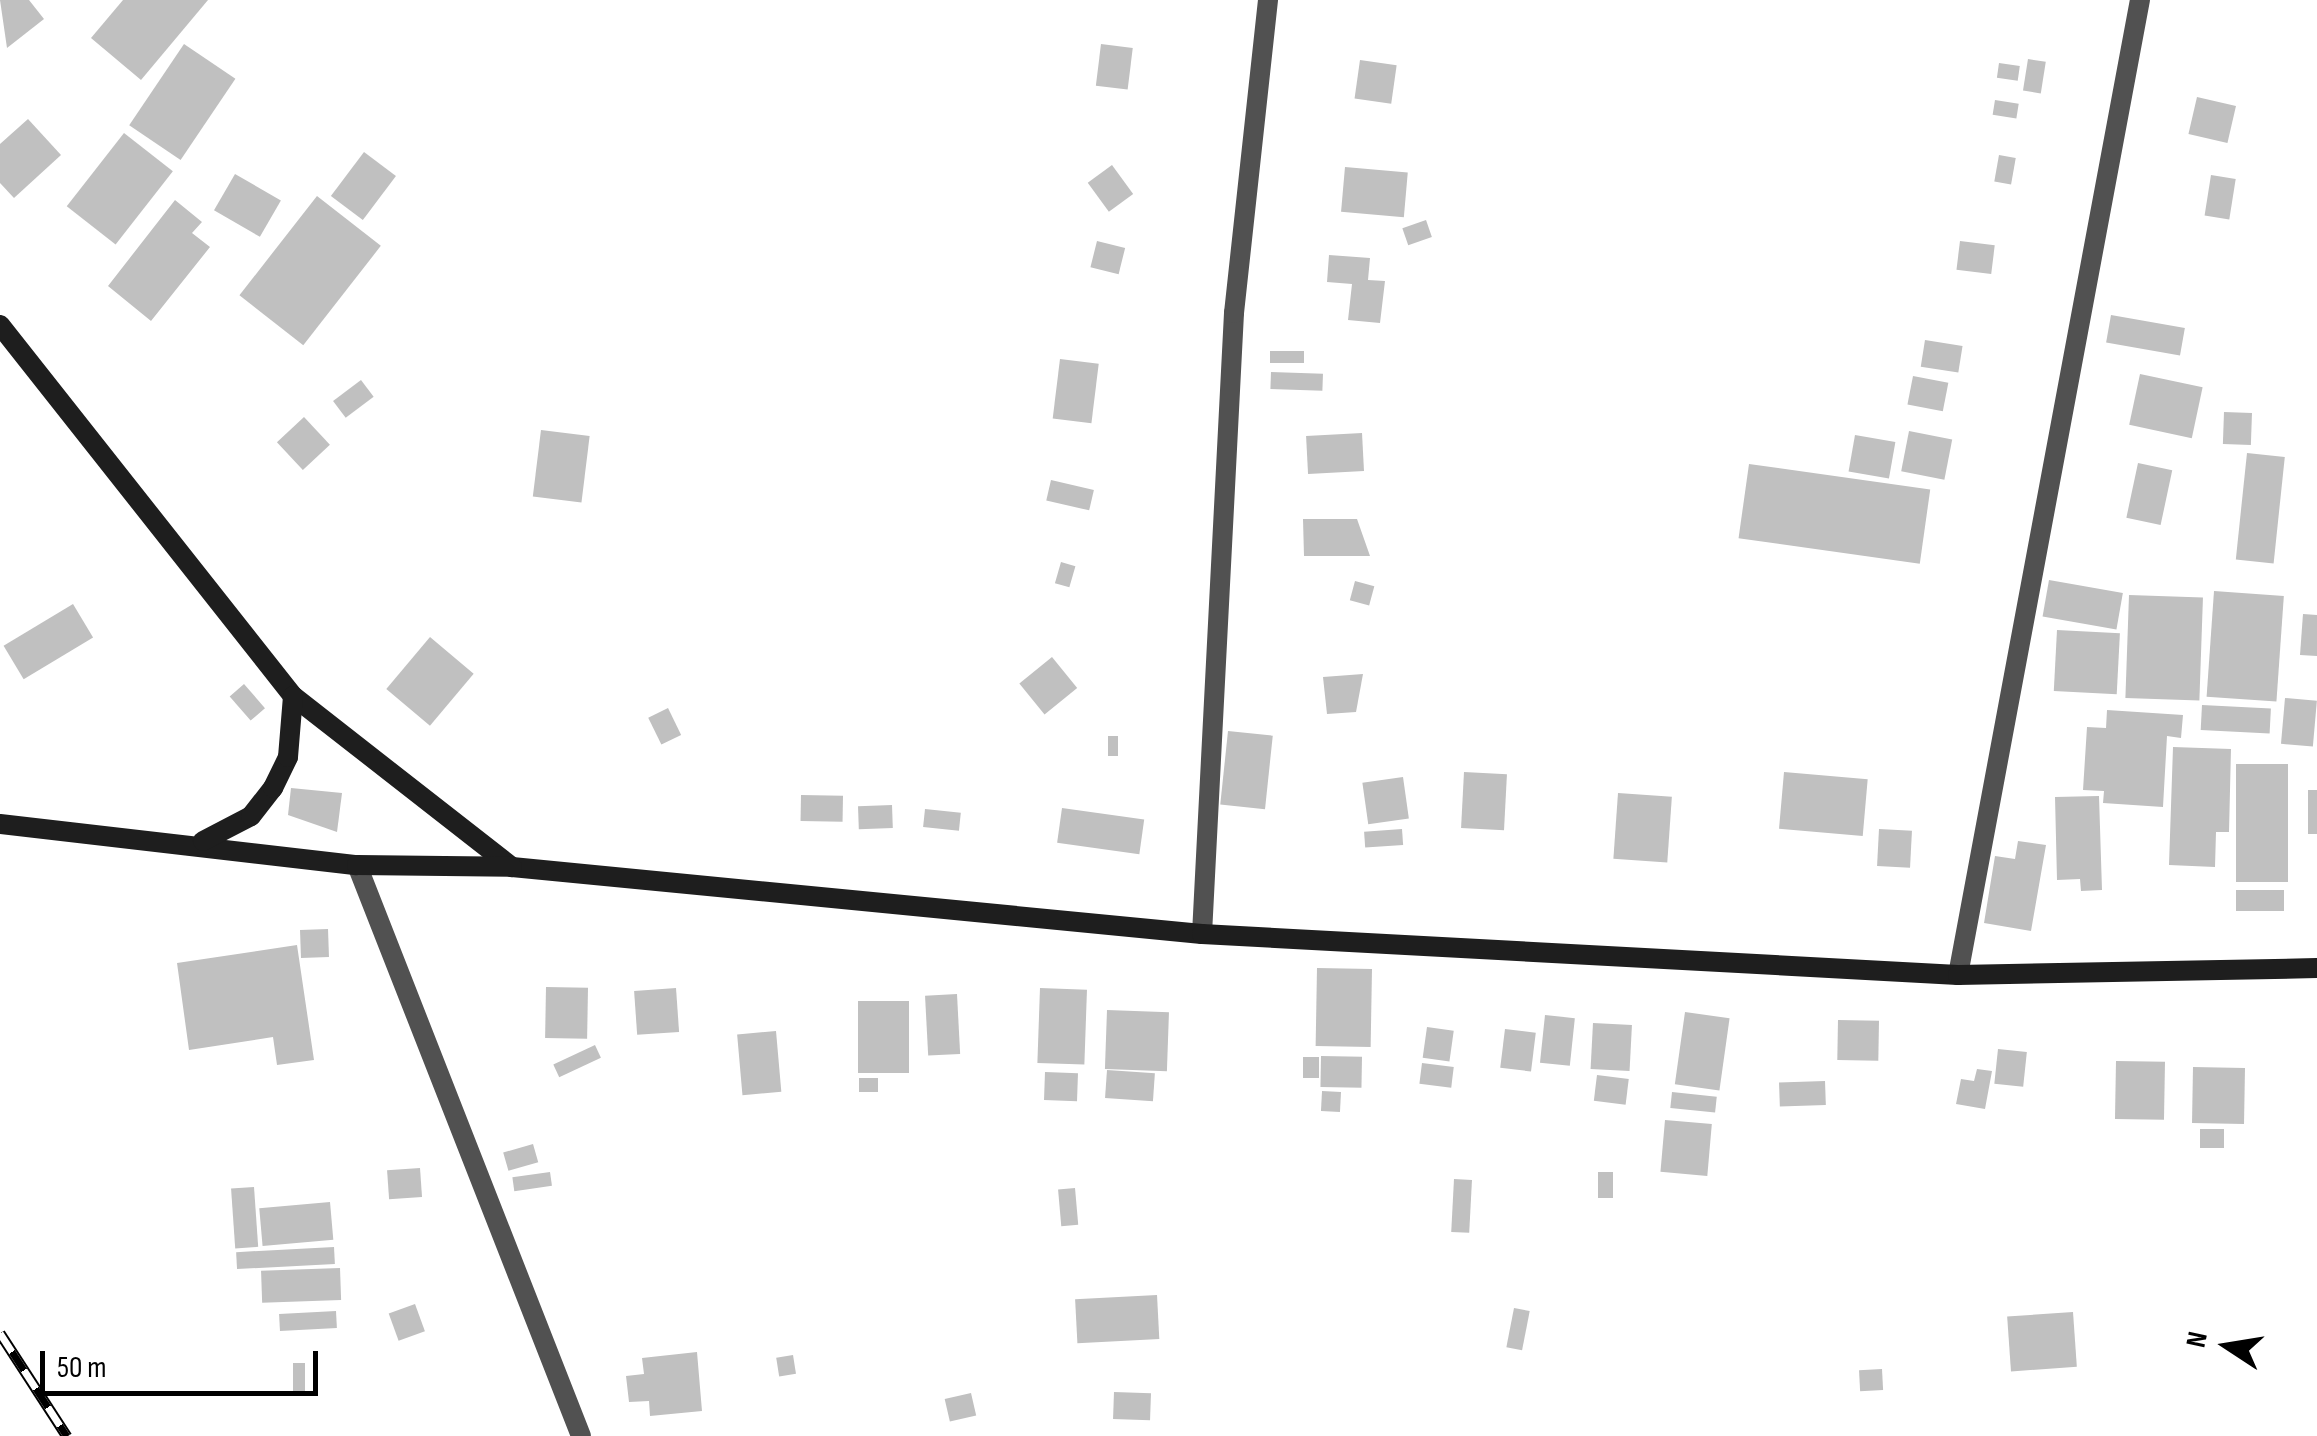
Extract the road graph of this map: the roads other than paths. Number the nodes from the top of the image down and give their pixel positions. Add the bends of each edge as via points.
1 (1268, 0) edge
2 (2140, 0) edge
3 (0, 325) edge
4 (293, 696) junction
5 (0, 824) edge
6 (203, 842) junction
7 (356, 864) junction
8 (512, 867) junction
9 (1202, 934) junction
10 (2317, 968) edge
11 (1958, 975) junction
12 (581, 1436) edge

1 - 9 street via 1234,313
2 - 11 street
3 - 4 main road
4 - 6 main road via 288,757 274,788 251,816
4 - 8 main road
5 - 6 main road
6 - 7 main road
7 - 8 main road
7 - 12 street
8 - 9 main road
9 - 11 main road
10 - 11 main road

